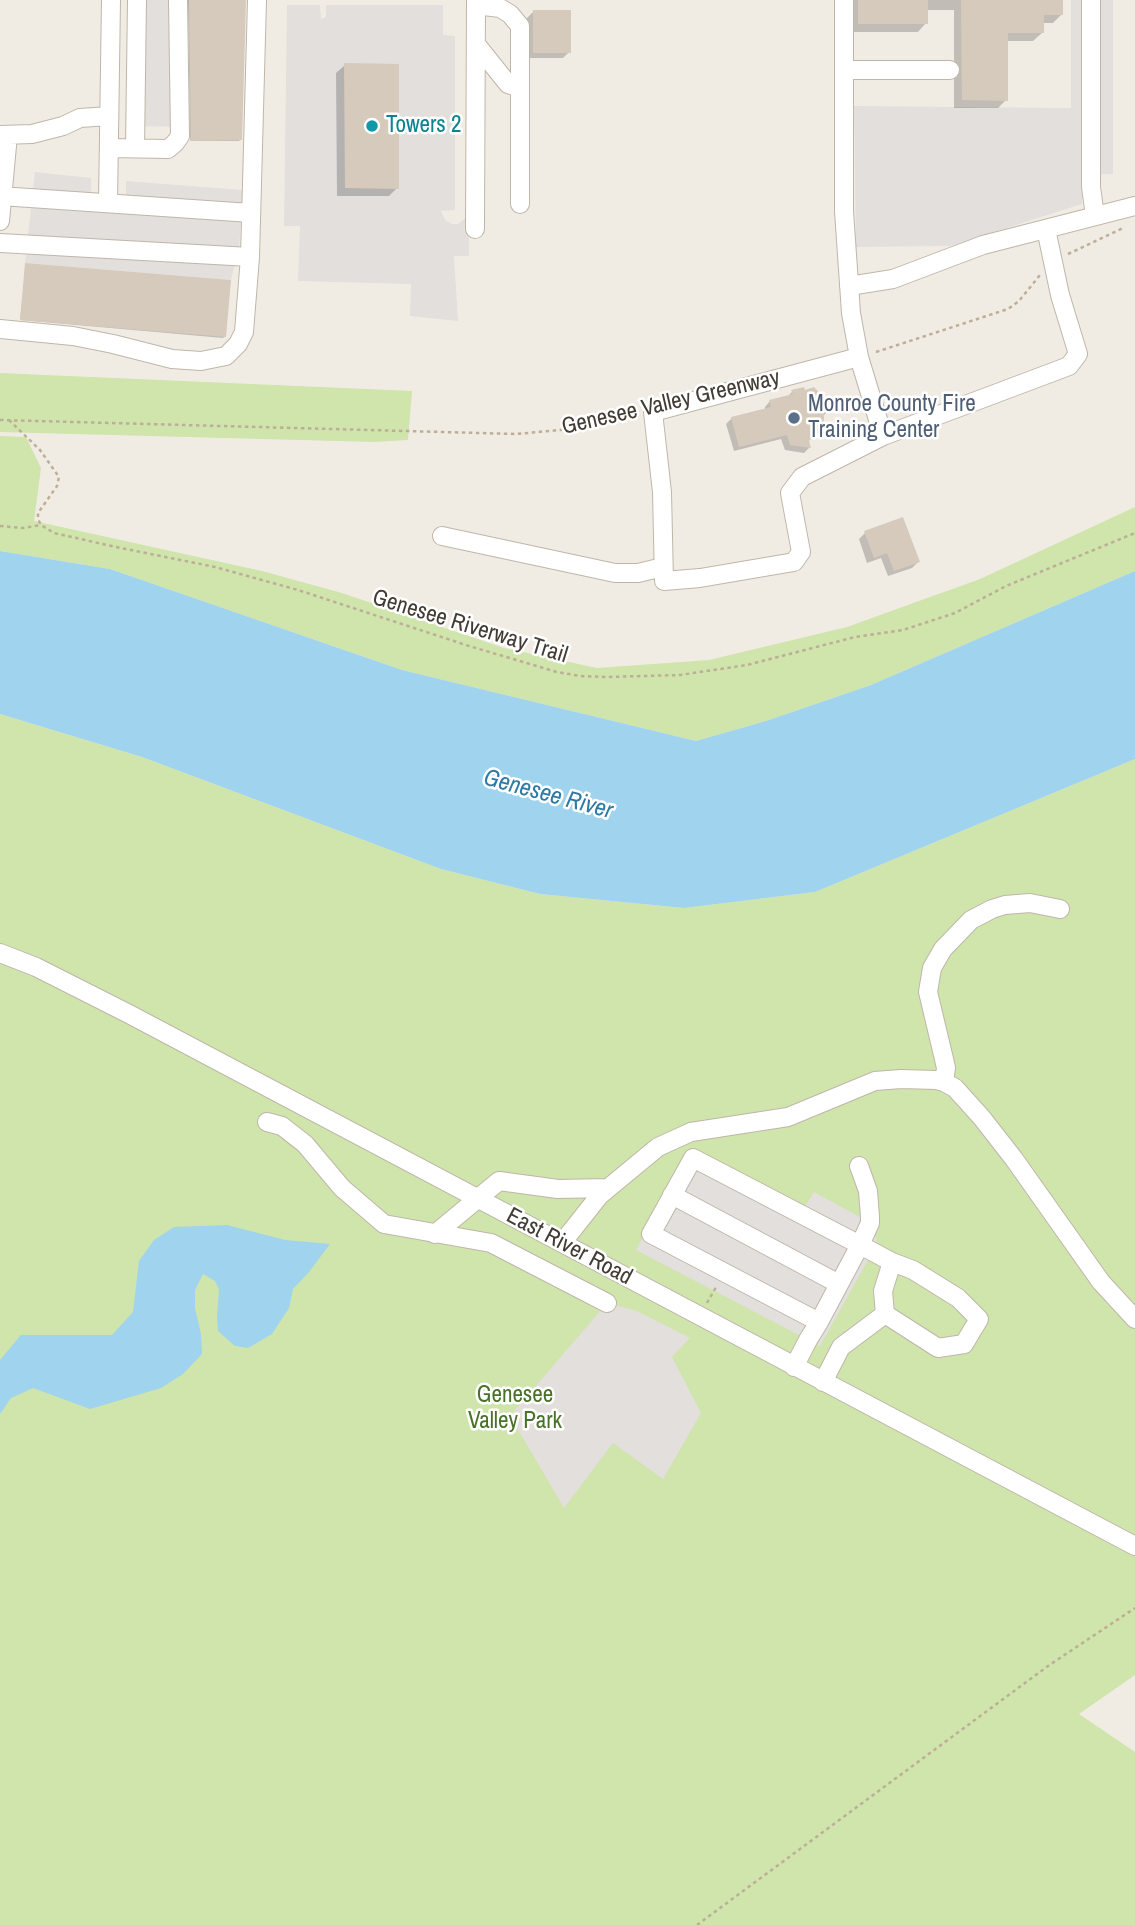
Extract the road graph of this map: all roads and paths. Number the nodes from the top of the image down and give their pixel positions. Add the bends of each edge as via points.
1 (111, 0) edge
2 (137, 0) edge
3 (178, 0) edge
4 (257, 0) edge
5 (844, 0) edge
6 (1091, 0) edge
7 (476, 3) edge
8 (476, 44) junction
9 (844, 69) junction
10 (950, 70) dead end
11 (520, 88) junction
12 (109, 116) junction
13 (4, 135) edge
14 (109, 148) junction
15 (135, 148) junction
16 (1, 196) edge
17 (108, 203) junction
18 (520, 204) dead end
19 (1135, 206) edge
20 (251, 213) junction
21 (1095, 216) junction
22 (0, 221) edge
23 (1130, 224) dead end
24 (475, 229) dead end
25 (1046, 229) junction
26 (0, 243) edge
27 (250, 257) junction
28 (1054, 263) junction
29 (849, 286) junction
30 (0, 329) edge
31 (859, 357) junction
32 (653, 412) junction
33 (0, 420) edge
34 (9, 420) junction
35 (883, 436) junction
36 (41, 525) junction
37 (0, 526) edge
38 (1135, 533) edge
39 (442, 536) dead end
40 (663, 567) junction
41 (1060, 909) dead end
42 (0, 953) edge
43 (944, 1082) junction
44 (267, 1122) dead end
45 (859, 1166) dead end
46 (608, 1188) junction
47 (672, 1195) junction
48 (477, 1198) junction
49 (435, 1234) junction
50 (562, 1243) junction
51 (859, 1245) junction
52 (892, 1262) junction
53 (839, 1284) junction
54 (714, 1291) dead end
55 (607, 1303) dead end
56 (705, 1308) dead end
57 (885, 1314) junction
58 (1135, 1319) edge
59 (818, 1322) junction
60 (794, 1367) junction
61 (823, 1382) junction
62 (1135, 1546) edge
63 (1135, 1608) edge
64 (697, 1925) edge

1 - 12 street
2 - 15 street
3 - 15 street via 180,136 168,149
4 - 20 street
5 - 9 street
6 - 21 street via 1091,195
7 - 8 street
7 - 11 street via 500,8 520,26
8 - 11 street via 508,84
8 - 24 street
9 - 10 street
9 - 29 street
11 - 18 street
12 - 13 street via 88,116 32,134
12 - 14 street
13 - 16 street
14 - 15 street
14 - 17 street
16 - 17 street
16 - 22 street
17 - 20 street
19 - 21 street
20 - 27 street
21 - 25 street
23 - 28 path
25 - 28 street
25 - 29 street via 975,248 893,279
26 - 27 street
27 - 30 street via 244,332 226,356 172,359 87,339
28 - 31 path via 1007,309
28 - 35 street via 1077,354 1069,366
29 - 31 street
31 - 32 street, Genesee Valley Greenway
31 - 35 street
32 - 34 path, Genesee Valley Greenway via 587,427 516,434
32 - 40 street via 662,492
33 - 34 path, Genesee Valley Greenway
34 - 36 path via 40,450 59,477 38,513
35 - 40 street via 802,477 790,493 801,552 794,562 664,581
36 - 37 path
36 - 38 path, Genesee Riverway Trail via 63,536 234,572 557,672 607,677 680,675 747,665 855,637 904,631
39 - 40 street via 615,573
41 - 43 street via 1030,904 992,909 971,920 943,950 932,968 928,992 946,1068
42 - 48 street, East River Road via 90,994
43 - 46 street via 875,1080 788,1117 691,1132 658,1147
43 - 58 street via 955,1088 1006,1147 1091,1269
44 - 49 street via 282,1126 305,1144 342,1188 384,1224
45 - 51 street via 868,1191 870,1217
46 - 48 street via 558,1189 499,1181
46 - 50 street
47 - 51 street via 693,1158
47 - 53 street
47 - 59 street via 651,1234
48 - 49 street
48 - 50 street, East River Road
49 - 55 street via 491,1243
50 - 60 street, East River Road
51 - 52 street
51 - 53 street
52 - 57 street via 883,1291
52 - 57 street via 958,1298 979,1319 964,1344 938,1348
53 - 59 street
54 - 56 path
57 - 61 street via 841,1347
59 - 60 street
60 - 61 street, East River Road
61 - 62 street, East River Road
63 - 64 path via 1048,1666

